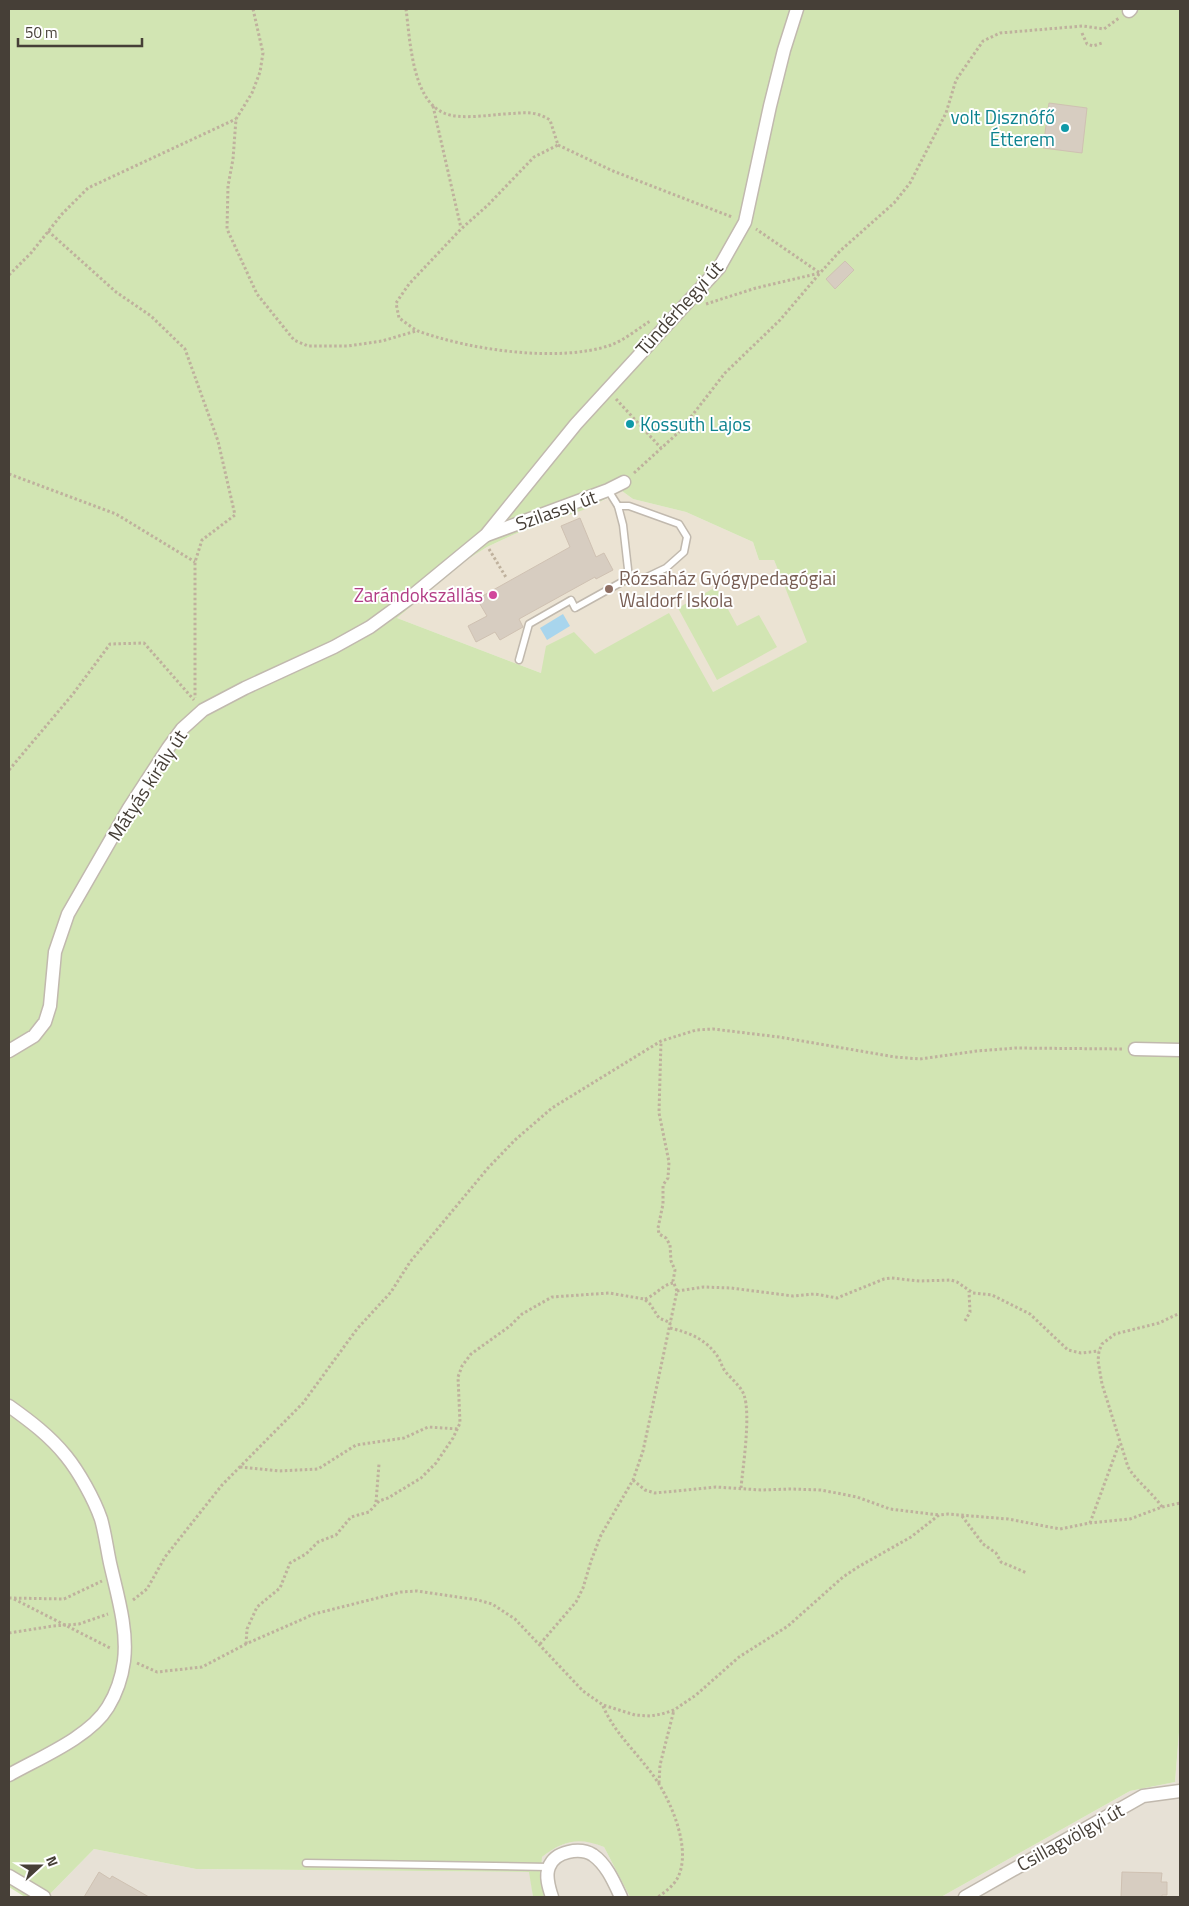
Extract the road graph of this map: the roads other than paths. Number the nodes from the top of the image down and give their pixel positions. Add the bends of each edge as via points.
1 (797, 9) edge
2 (624, 482) road end
3 (608, 490) junction
4 (618, 506) junction
5 (484, 536) junction
6 (629, 578) junction
7 (519, 660) dead end
8 (1135, 1049) road end
9 (1180, 1050) edge
10 (9, 1052) edge
11 (9, 1406) edge
12 (9, 1775) edge
13 (1180, 1791) edge
14 (306, 1862) dead end
15 (548, 1867) junction
16 (9, 1876) edge
17 (44, 1897) edge
18 (552, 1897) edge
19 (621, 1897) edge
20 (965, 1897) edge

1 - 5 street, Tündérhegyi út via 772,97 745,222 719,268 576,424
2 - 3 street, Szilassy út
3 - 4 lane
3 - 5 street, Szilassy út
4 - 6 lane
4 - 6 lane via 630,506 679,524 687,537 684,552 666,568 645,578
5 - 10 street, Mátyás király út via 370,627 334,647 199,706 129,808 68,914 55,952 50,1006 45,1022 34,1036
6 - 7 lane via 575,608 570,600 529,624
8 - 9 street
11 - 12 street via 45,1433 67,1456 100,1518 120,1608 124,1656 115,1692 99,1718 76,1737
13 - 20 street, Csillagvölgyi út via 1143,1796
14 - 15 lane
15 - 18 street
15 - 19 street via 566,1852 582,1851 593,1855 612,1878
16 - 17 street

